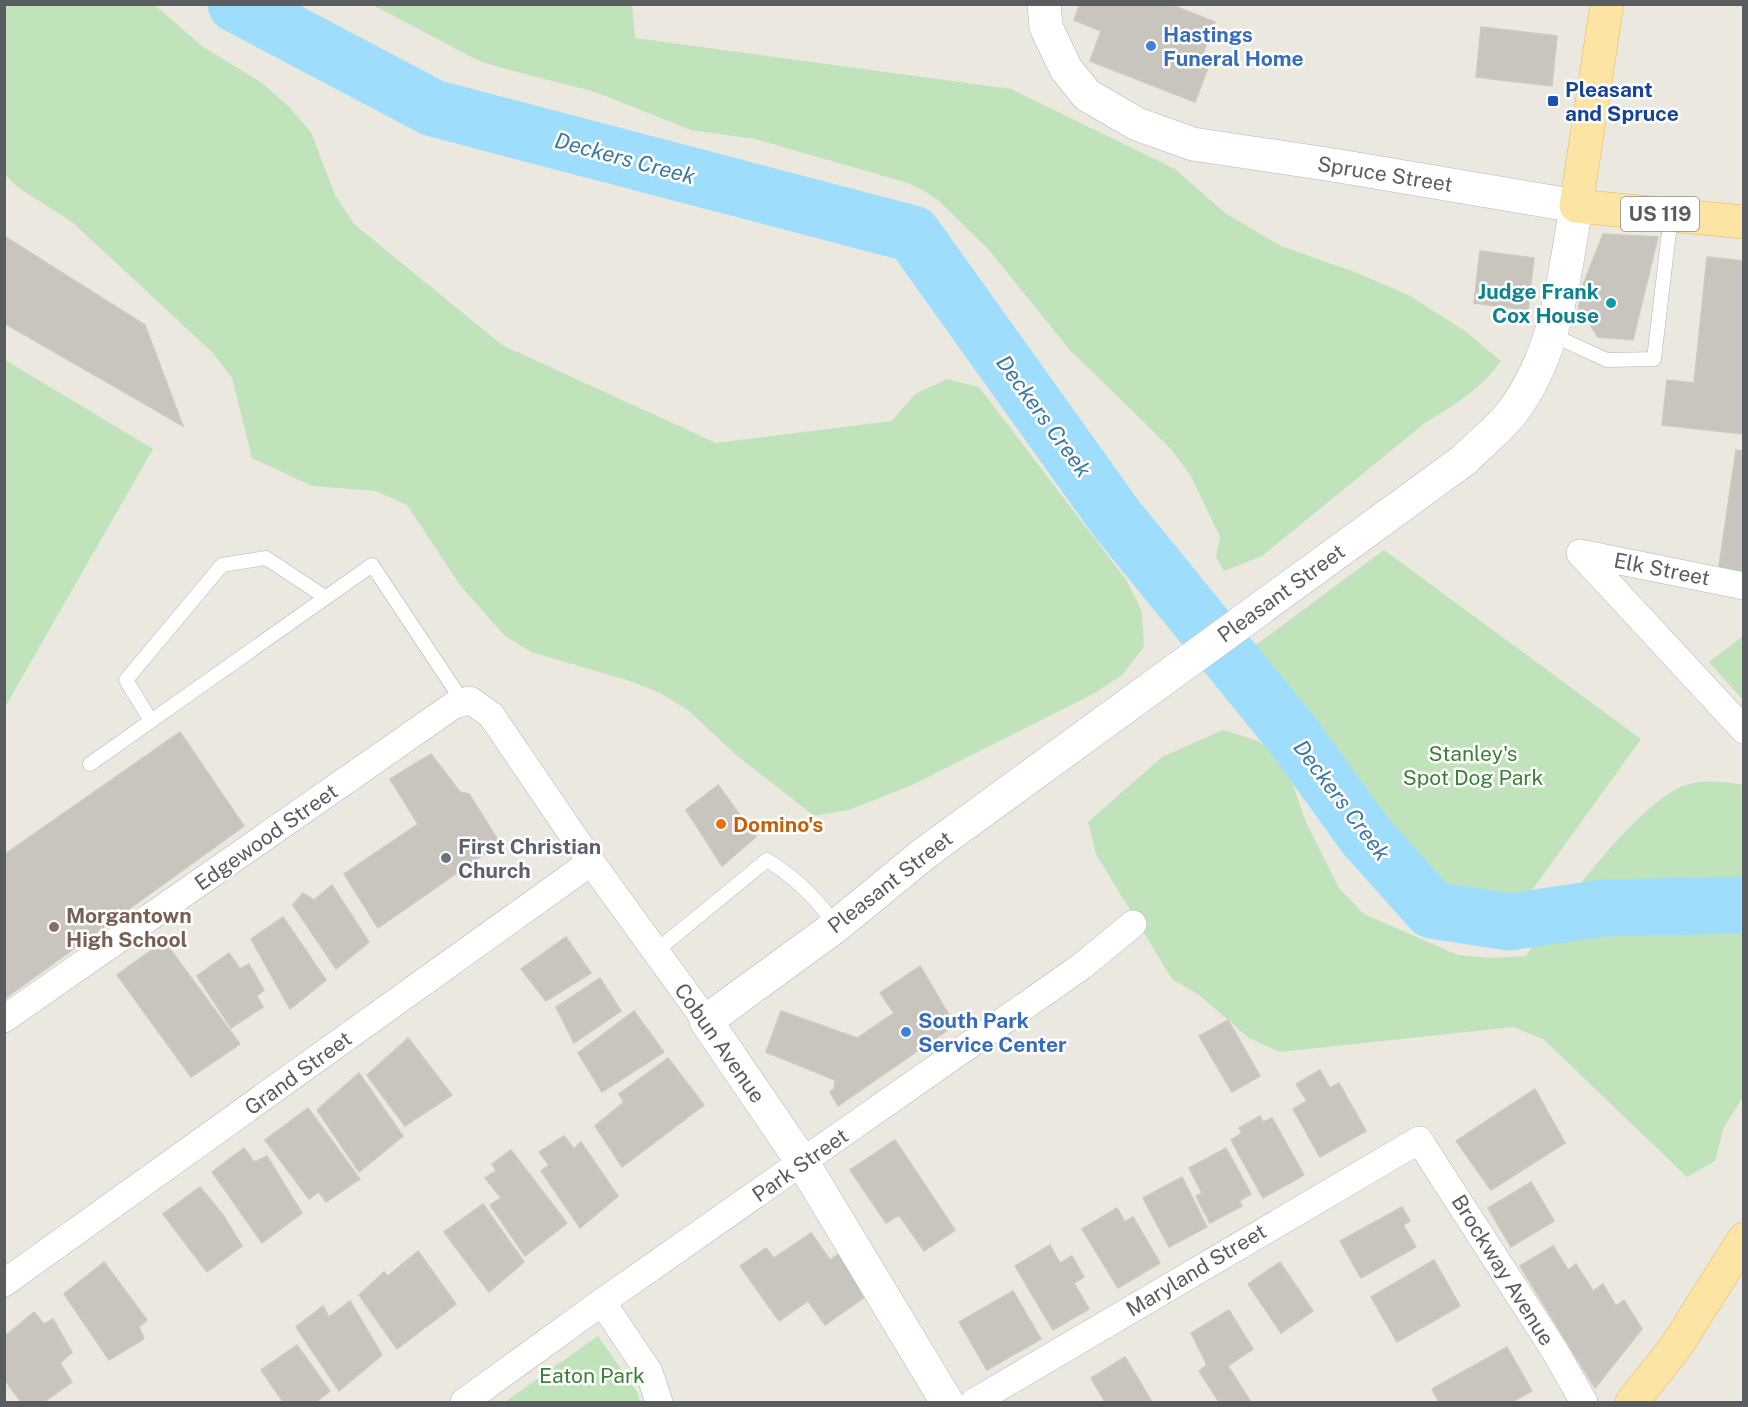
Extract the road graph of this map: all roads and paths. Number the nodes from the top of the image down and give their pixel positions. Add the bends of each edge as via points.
1 (1044, 4) edge
2 (1607, 4) edge
3 (1576, 206) junction
4 (1671, 215) junction
5 (1743, 222) edge
6 (1548, 341) junction
7 (1743, 586) edge
8 (325, 597) junction
9 (466, 701) junction
10 (151, 721) junction
11 (1743, 730) edge
12 (90, 764) dead end
13 (591, 862) junction
14 (1133, 924) dead end
15 (836, 926) junction
16 (656, 951) junction
17 (4, 1019) edge
18 (706, 1021) junction
19 (1419, 1140) joint
20 (803, 1163) junction
21 (1743, 1239) edge
22 (4, 1283) edge
23 (602, 1302) junction
24 (464, 1402) edge
25 (659, 1402) edge
26 (947, 1402) edge
27 (975, 1402) edge
28 (1584, 1402) edge
29 (1632, 1402) edge

1 - 3 street, Spruce Street via 1046,27 1058,55 1087,95 1137,124 1192,144
2 - 3 main road, Pleasant Street
3 - 4 main road, Spruce Street / US 119
3 - 6 street, Pleasant Street via 1565,275
4 - 5 main road, Spruce Street / US 119
4 - 6 lane via 1654,359 1607,360
6 - 15 street, Pleasant Street via 1516,408 1464,460 925,853
7 - 11 street, Elk Street via 1580,553
8 - 9 lane via 372,565
8 - 10 lane
8 - 10 lane via 266,558 222,565 126,680
9 - 13 street, Cobun Avenue via 490,715
9 - 17 street, Edgewood Street via 454,705
10 - 12 lane
13 - 16 street, Cobun Avenue
13 - 22 street, Grand Street
14 - 20 street, Park Street via 1082,966
15 - 16 lane via 812,895 767,860
15 - 18 street, Pleasant Street
16 - 18 street, Cobun Avenue
18 - 20 street, Cobun Avenue
19 - 27 street, Maryland Street
19 - 28 street, Brockway Avenue
20 - 23 street, Park Street
20 - 26 street, Cobun Avenue
21 - 29 main road via 1675,1348
23 - 24 street, Park Street
23 - 25 street via 649,1372

